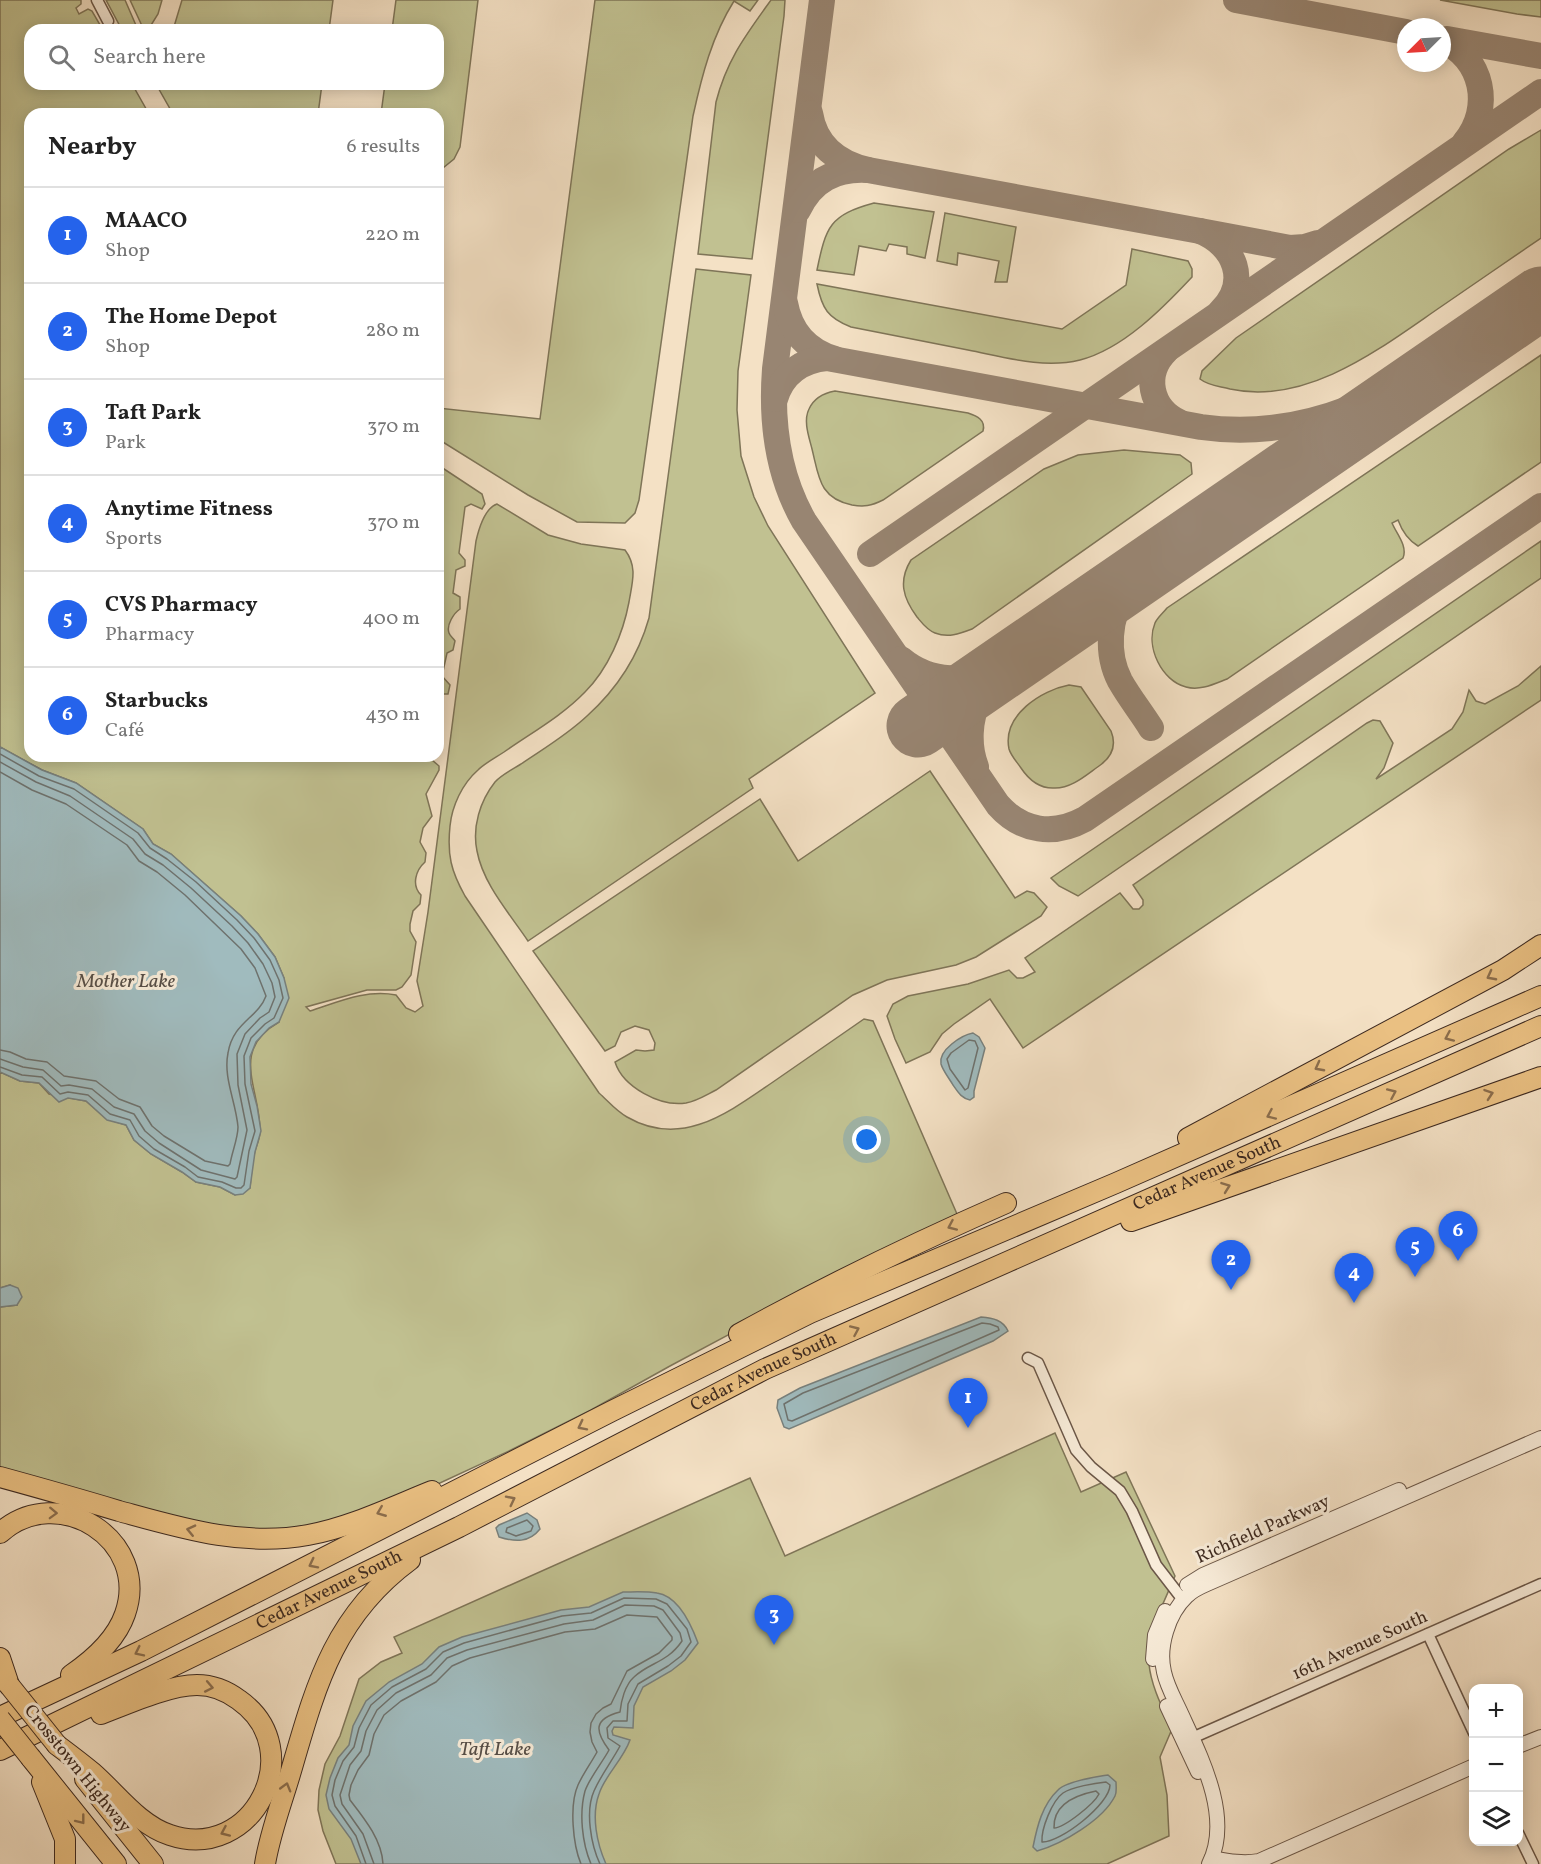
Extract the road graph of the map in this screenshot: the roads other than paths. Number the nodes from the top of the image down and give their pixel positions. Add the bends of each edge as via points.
1 (97, 0) edge
2 (108, 21) dead end
3 (1541, 945) edge
4 (1541, 996) edge
5 (1541, 1026) edge
6 (1541, 1077) edge
7 (1006, 1203) dead end
8 (981, 1240) junction
9 (993, 1270) junction
10 (1028, 1358) dead end
11 (612, 1411) junction
12 (1541, 1427) edge
13 (1541, 1438) edge
14 (552, 1442) junction
15 (0, 1477) edge
16 (459, 1527) junction
17 (0, 1533) edge
18 (1541, 1584) edge
19 (1180, 1597) junction
20 (1428, 1634) junction
21 (0, 1658) edge
22 (4, 1679) edge
23 (32, 1702) junction
24 (0, 1718) edge
25 (1469, 1724) edge
26 (52, 1733) junction
27 (1541, 1737) edge
28 (1192, 1738) junction
29 (1523, 1744) edge
30 (0, 1750) edge
31 (31, 1758) junction
32 (1469, 1768) edge
33 (1214, 1801) junction
34 (1523, 1843) edge
35 (1212, 1856) edge
36 (65, 1864) edge
37 (116, 1864) edge
38 (153, 1864) edge
39 (265, 1864) edge
40 (1240, 1864) edge
41 (1533, 1864) edge

1 - 2 street
3 -> 8 highway via 1503,970 1220,1122
4 -> 8 highway, Cedar Avenue South
9 -> 5 highway, Cedar Avenue South
9 -> 6 highway
7 -> 11 highway via 830,1284 667,1373
8 - 11 highway, Cedar Avenue South via 810,1312
16 -> 9 highway, Cedar Avenue South via 765,1369
10 - 19 street via 1038,1363 1076,1450 1120,1491 1156,1565
11 -> 14 highway, Cedar Avenue South
12 - 19 street, Richfield Parkway via 1203,1575
13 - 19 street, Richfield Parkway
14 -> 15 highway via 346,1525 268,1539 226,1537 185,1529
14 -> 23 highway, Cedar Avenue South via 152,1646
16 - 26 highway, Cedar Avenue South
39 -> 16 highway via 319,1678 339,1638 387,1579
17 -> 23 highway via 40,1513 72,1516 104,1534 127,1573 125,1614 113,1636 92,1659
18 - 20 street, 16th Avenue South
19 - 28 street, Richfield Parkway via 1168,1626 1162,1661 1165,1679
19 - 33 street, Richfield Parkway via 1166,1609 1155,1635 1155,1673 1190,1757
20 - 25 street
20 - 28 street, 16th Avenue South
21 - 22 highway
22 - 26 highway, Crosstown Highway, bridge
23 - 24 highway, Cedar Avenue South
24 - 31 highway, Crosstown Highway, bridge
26 -> 26 highway via 176,1688 209,1686 233,1695 254,1714 268,1740 271,1771 263,1798 240,1823 212,1837 183,1838 155,1828 140,1817
26 - 30 highway, Cedar Avenue South
26 - 38 highway, Crosstown Highway
27 - 29 street
28 - 33 street, Richfield Parkway
31 - 36 highway via 60,1822
31 -> 37 highway, Crosstown Highway
32 - 40 street via 1259,1861
33 - 35 street, Richfield Parkway via 1219,1826
34 - 41 street
35 - 40 street

